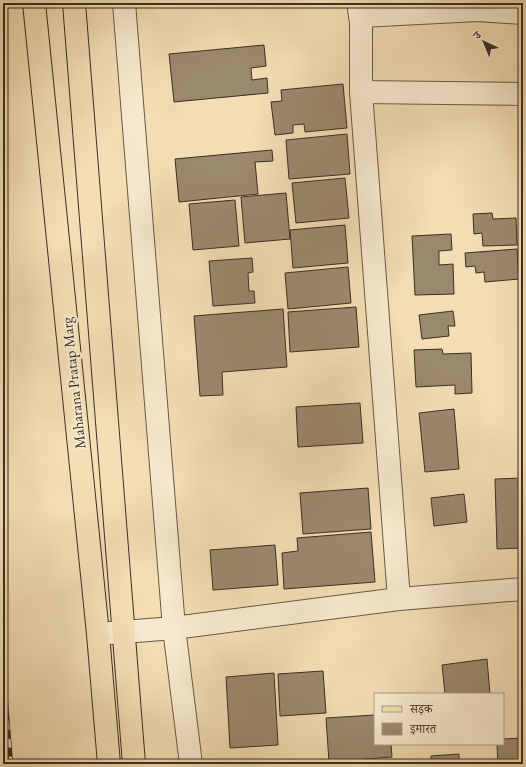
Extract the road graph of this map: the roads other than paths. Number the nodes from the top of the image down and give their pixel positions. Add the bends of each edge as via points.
1 (34, 3) edge
2 (74, 3) edge
3 (124, 3) edge
4 (359, 9) edge
5 (523, 13) edge
6 (361, 92) junction
7 (523, 94) edge
8 (523, 589) edge
9 (399, 599) junction
10 (174, 628) junction
11 (123, 632) junction
12 (98, 634) junction
13 (109, 764) edge
14 (134, 764) edge
15 (191, 764) edge

1 - 12 main road, Maharana Pratap Marg
2 - 11 main road, Maharana Pratap Marg
3 - 10 street
4 - 5 street
4 - 6 street
6 - 7 street
6 - 9 street
8 - 9 street
9 - 10 street
10 - 11 street
10 - 15 street
11 - 12 street
11 - 14 main road, Maharana Pratap Marg
12 - 13 main road, Maharana Pratap Marg

